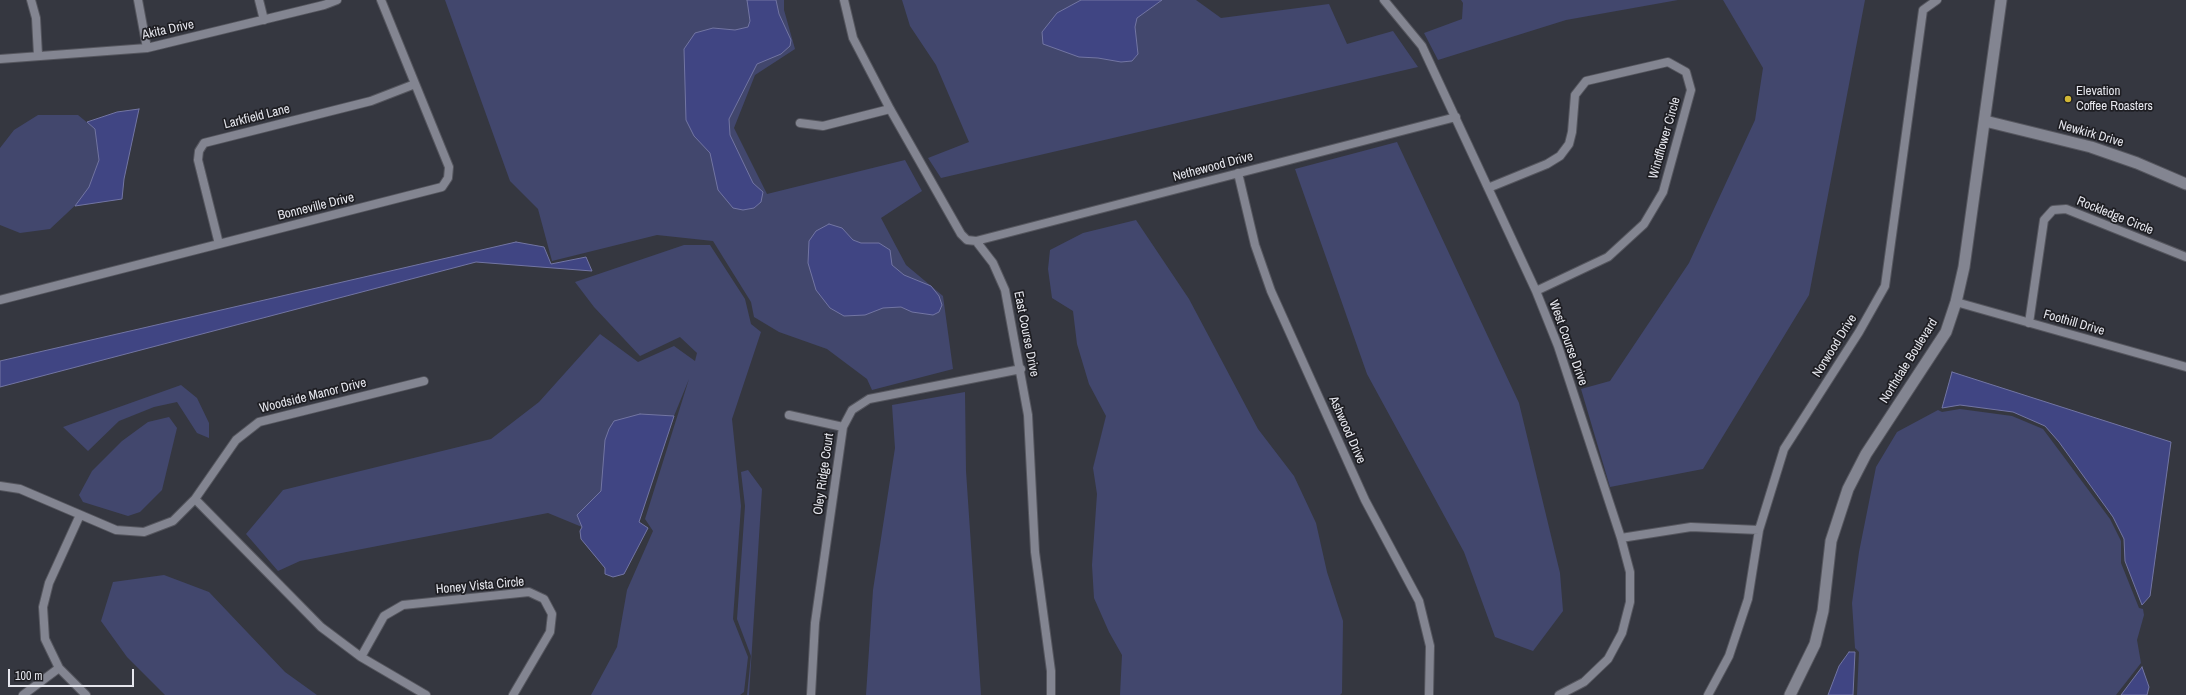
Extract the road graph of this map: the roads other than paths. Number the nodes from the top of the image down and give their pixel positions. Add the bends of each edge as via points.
1 (31, 0) edge
2 (138, 0) edge
3 (259, 0) edge
4 (337, 0) edge
5 (381, 0) edge
6 (844, 0) edge
7 (1384, 0) edge
8 (1937, 0) edge
9 (2001, 0) edge
10 (264, 20) junction
11 (147, 48) junction
12 (38, 55) junction
13 (0, 59) edge
14 (415, 84) junction
15 (890, 108) junction
16 (1456, 117) junction
17 (1985, 121) junction
18 (800, 123) dead end
19 (1238, 173) junction
20 (2186, 184) edge
21 (1488, 188) junction
22 (976, 241) junction
23 (219, 244) junction
24 (2186, 257) edge
25 (1536, 291) junction
26 (0, 300) edge
27 (1956, 302) junction
28 (2029, 323) junction
29 (2186, 367) edge
30 (1021, 368) junction
31 (424, 380) dead end
32 (789, 415) dead end
33 (843, 428) junction
34 (0, 486) edge
35 (195, 499) junction
36 (80, 515) junction
37 (1759, 530) junction
38 (1621, 538) junction
39 (361, 657) junction
40 (59, 668) junction
41 (23, 695) edge
42 (86, 695) edge
43 (426, 695) edge
44 (513, 695) edge
45 (811, 695) edge
46 (1051, 695) edge
47 (1432, 695) edge
48 (1560, 695) edge
49 (1708, 695) edge
50 (1790, 695) edge

1 - 12 street via 36,18
2 - 11 street
3 - 10 street
4 - 10 street, Akita Drive
5 - 14 street, Bonneville Drive
6 - 15 street, East Course Drive via 853,38
7 - 16 street, West Course Drive via 1422,46
8 - 37 street, Norwood Drive via 1922,10 1886,286 1784,449
9 - 17 street, Northdale Boulevard
10 - 11 street, Akita Drive
11 - 12 street, Akita Drive
12 - 13 street, Akita Drive
14 - 23 street, Larkfield Lane via 371,100 204,143 199,151 198,160
14 - 23 street, Bonneville Drive via 449,167 448,178 442,187
15 - 18 street via 823,126
15 - 22 street, East Course Drive via 960,234 967,240
16 - 19 street, Nethewood Drive
16 - 21 street, West Course Drive
17 - 20 street, Newkirk Drive via 2091,147
17 - 27 street, Northdale Boulevard via 1964,267
19 - 22 street, Nethewood Drive
19 - 47 street, Ashwood Drive via 1255,245 1271,291 1365,500 1419,601 1430,646
21 - 25 street, West Course Drive
21 - 25 street, Windflower Circle via 1547,164 1560,156 1569,144 1572,132 1575,95 1586,81 1668,62 1686,72 1691,90 1663,192 1644,224 1608,257
22 - 30 street, East Course Drive via 993,263 1005,290
23 - 26 street, Bonneville Drive
24 - 28 street, Rockledge Circle via 2066,209 2053,210 2044,220
25 - 38 street, West Course Drive via 1558,346
27 - 28 street, Foothill Drive
27 - 50 street, Northdale Boulevard via 1946,332 1866,454 1848,490 1831,541 1823,611 1815,644
28 - 29 street, Foothill Drive
30 - 33 street, Oley Ridge Court via 869,399 852,410
30 - 46 street, East Course Drive via 1028,415 1035,552 1051,671
31 - 35 street, Woodside Manor Drive via 259,422 236,440
32 - 33 street
33 - 45 street, Oley Ridge Court via 815,623
34 - 36 street, Woodside Manor Drive via 20,489
35 - 36 street, Woodside Manor Drive via 173,521 144,532 116,530
35 - 39 street via 321,627
36 - 40 street via 49,583 43,607 45,639
37 - 38 street via 1692,527
37 - 49 street, Norwood Drive via 1748,599 1729,656
38 - 48 street, West Course Drive via 1630,572 1630,602 1622,633 1608,659 1584,682
39 - 43 street
39 - 44 street, Honey Vista Circle via 384,616 403,605 529,592 544,600 552,614 550,632
40 - 41 street
40 - 42 street

